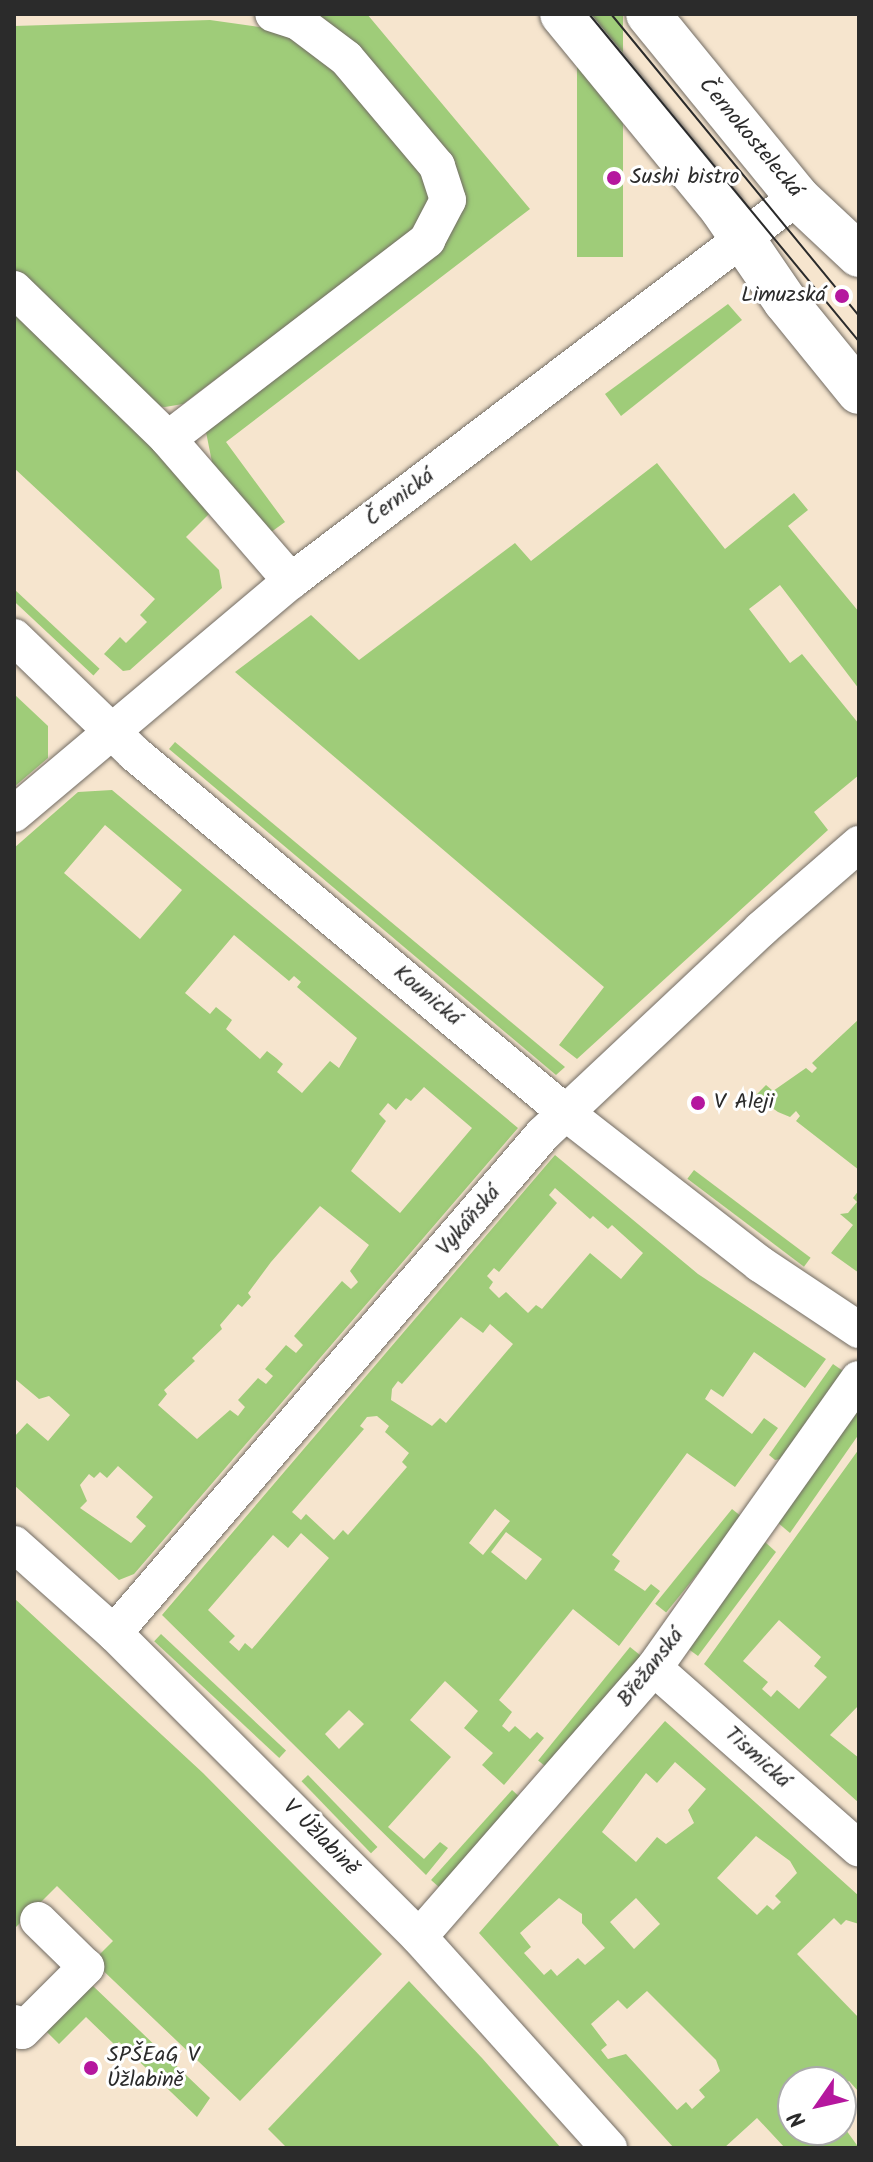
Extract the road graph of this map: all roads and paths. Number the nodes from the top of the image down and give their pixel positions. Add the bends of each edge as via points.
1 (273, 14) edge
2 (562, 14) edge
3 (648, 14) edge
4 (797, 197) junction
5 (741, 241) junction
6 (859, 255) edge
7 (14, 289) edge
8 (859, 392) edge
9 (168, 439) junction
10 (291, 581) junction
11 (14, 637) edge
12 (109, 730) junction
13 (14, 814) edge
14 (859, 844) edge
15 (566, 1113) junction
16 (859, 1330) edge
17 (859, 1379) edge
18 (14, 1544) edge
19 (114, 1633) junction
20 (654, 1668) junction
21 (859, 1849) edge
22 (38, 1920) dead end
23 (419, 1937) junction
24 (14, 2023) edge
25 (609, 2148) edge

1 - 9 street via 323,37 379,93 437,166 448,200 427,240
2 - 5 main road via 722,209
3 - 4 main road, Černokostelecká
4 - 5 street, Černická
4 - 6 main road, Černokostelecká
5 - 8 main road
5 - 10 street, Černická
7 - 9 street
9 - 10 street
10 - 12 street, Černická
11 - 12 street, Kounická
12 - 13 street, Černická
12 - 15 street, Kounická
14 - 15 street, Vykáňská
15 - 16 street, Kounická via 760,1264
15 - 19 street, Vykáňská
17 - 20 street, Břežanská
18 - 19 street, V Úžlabině
19 - 23 street, V Úžlabině
20 - 21 street, Tismická
20 - 23 street, Břežanská
22 - 24 street via 86,1967 22,2031
23 - 25 street, V Úžlabině

